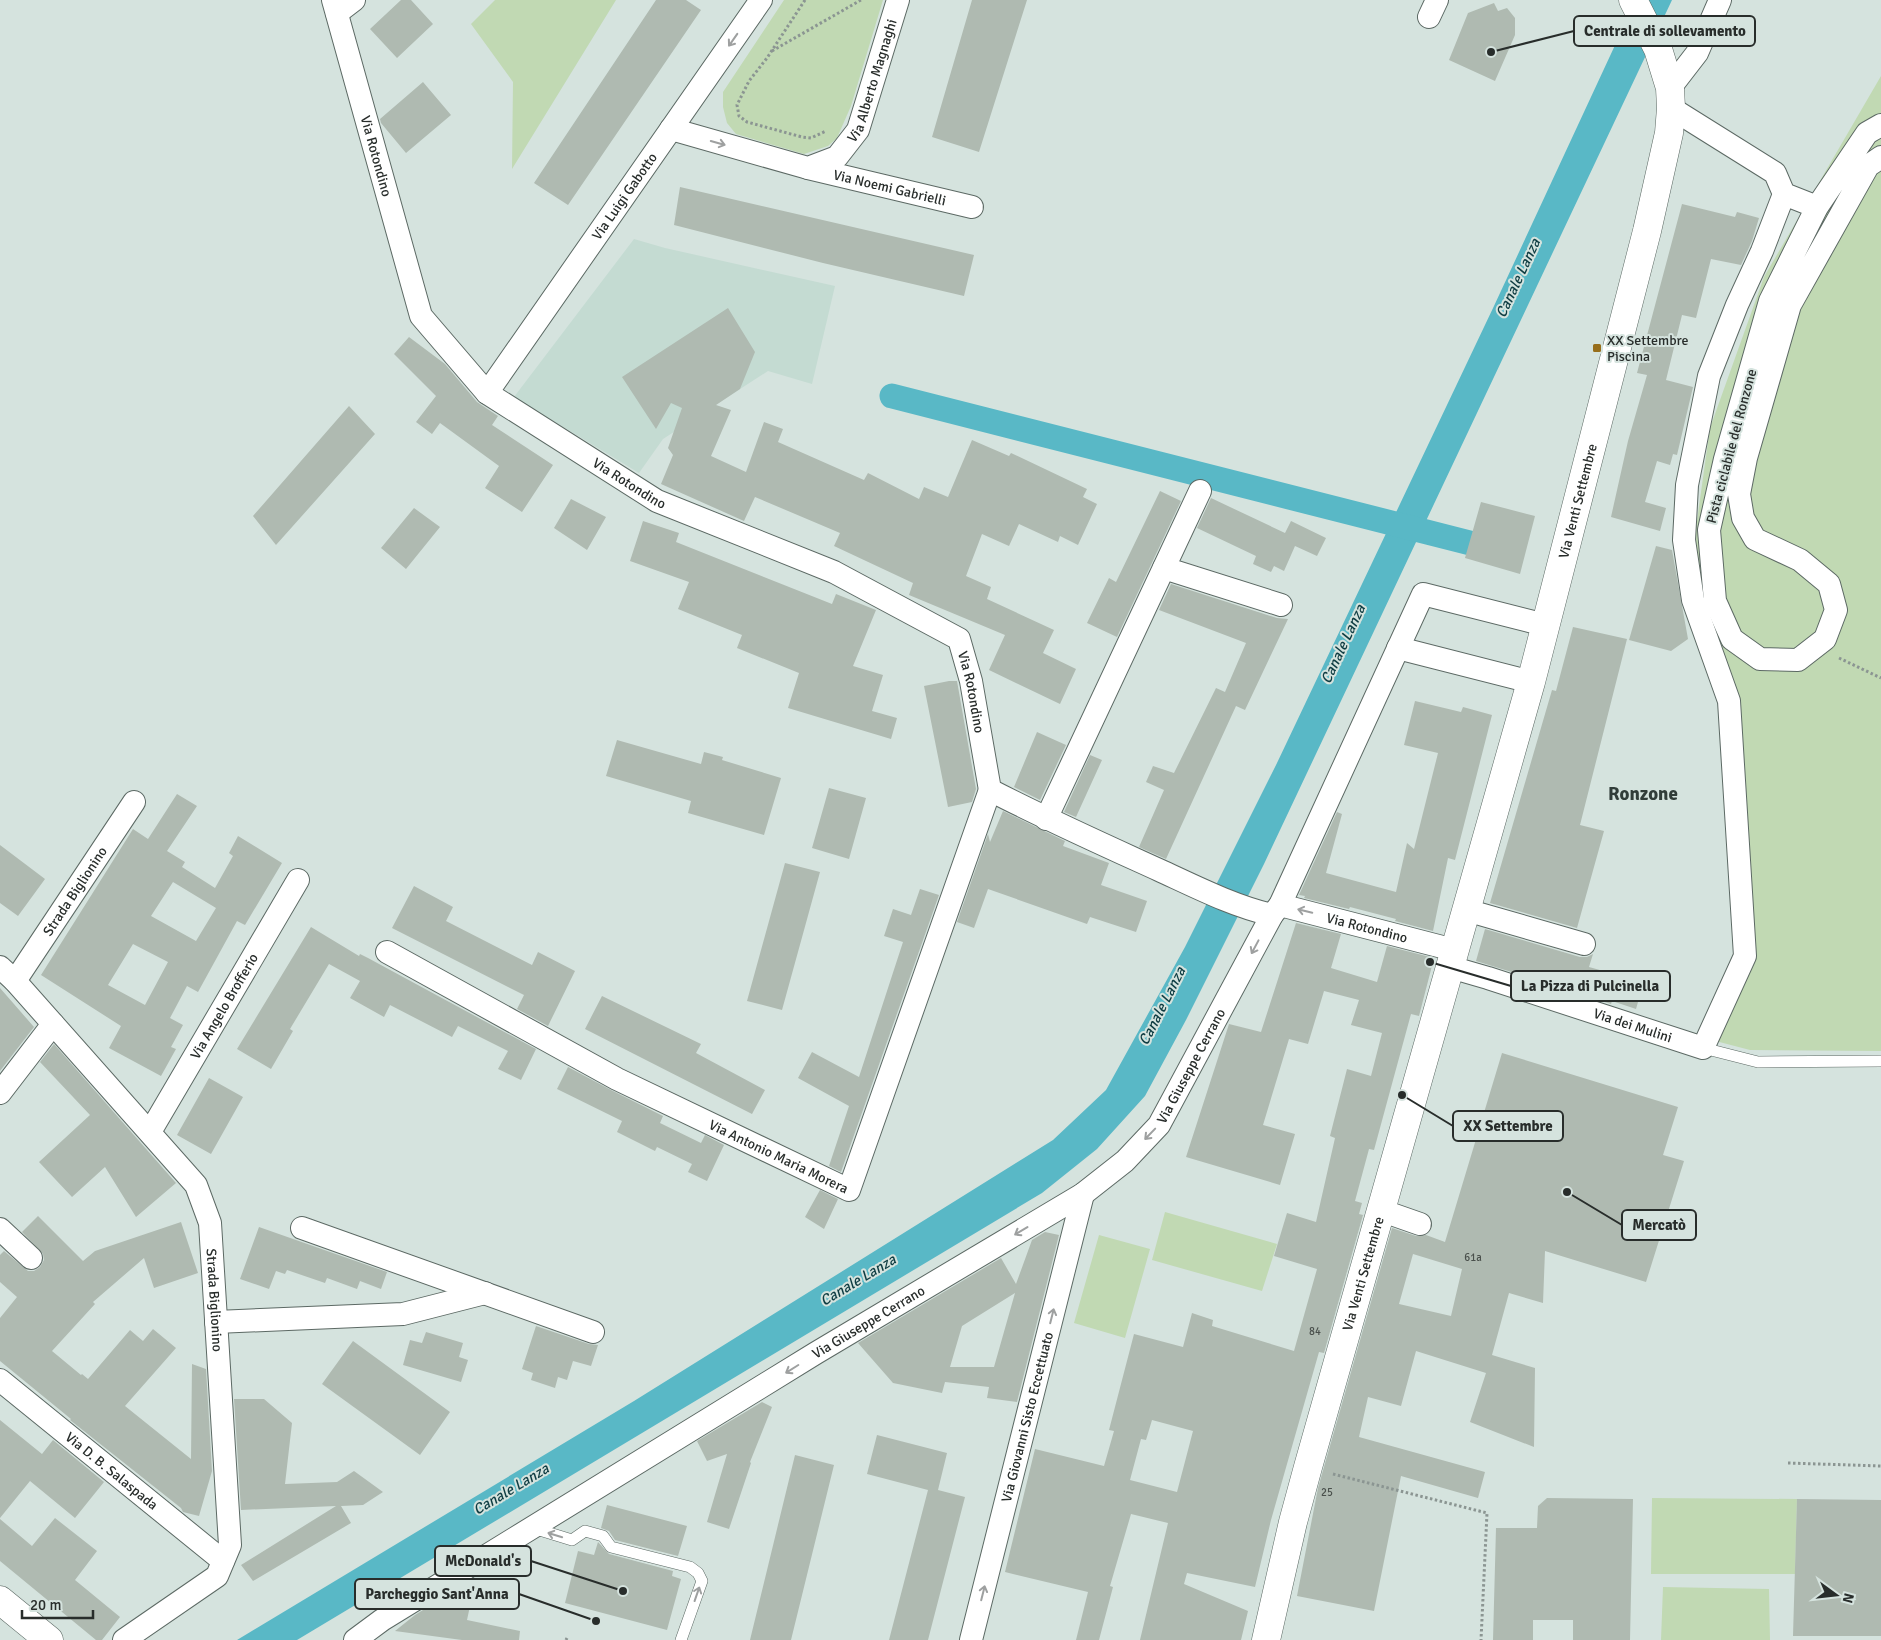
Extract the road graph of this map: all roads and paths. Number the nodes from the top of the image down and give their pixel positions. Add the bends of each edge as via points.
1 (761, 0) edge
2 (805, 0) edge
3 (860, 0) edge
4 (898, 0) edge
5 (1633, 0) edge
6 (1720, 0) edge
7 (341, 4) edge
8 (771, 52) junction
9 (1670, 98) junction
10 (1881, 125) edge
11 (671, 129) junction
12 (830, 130) dead end
13 (837, 157) joint
14 (1881, 157) edge
15 (808, 168) junction
16 (1784, 194) junction
17 (972, 206) dead end
18 (1817, 207) junction
19 (487, 393) junction
20 (1200, 491) dead end
21 (1164, 568) junction
22 (1281, 605) dead end
23 (1545, 625) junction
24 (1816, 646) junction
25 (1398, 648) junction
26 (1881, 678) edge
27 (1531, 682) junction
28 (990, 790) junction
29 (134, 802) dead end
30 (1046, 819) junction
31 (298, 880) dead end
32 (1268, 910) junction
33 (1466, 910) junction
34 (1584, 944) dead end
35 (387, 952) dead end
36 (1452, 958) junction
37 (8, 974) edge
38 (53, 1024) junction
39 (1703, 1048) junction
40 (1881, 1061) edge
41 (0, 1093) edge
42 (150, 1132) junction
43 (1082, 1194) junction
44 (1380, 1210) junction
45 (1420, 1224) dead end
46 (302, 1228) dead end
47 (0, 1229) edge
48 (31, 1258) dead end
49 (485, 1293) junction
50 (216, 1322) junction
51 (594, 1332) dead end
52 (0, 1380) edge
53 (1788, 1463) dead end
54 (1881, 1466) edge
55 (1308, 1467) junction
56 (533, 1528) junction
57 (223, 1561) junction
58 (0, 1600) edge
59 (49, 1640) edge
60 (124, 1640) edge
61 (355, 1640) edge
62 (681, 1640) edge
63 (971, 1640) edge
64 (1266, 1640) edge
65 (1481, 1640) edge

1 -> 11 street, Via Luigi Gabotto
2 - 8 path
3 - 8 path
4 - 13 street, Via Alberto Magnaghi via 858,130
5 - 9 main road via 1658,49
6 - 9 street via 1697,53
7 - 19 street, Via Rotondino via 421,316
8 - 12 path via 749,81 737,105 739,116 747,122 802,137 811,138
9 - 16 street via 1775,173
9 - 23 main road, Via Venti Settembre via 1669,133 1647,231
10 - 18 street, Pista ciclabile del Ronzone via 1867,133
11 -> 15 street, Via Noemi Gabrielli
11 - 19 street, Via Luigi Gabotto
13 - 15 street, Via Noemi Gabrielli
14 - 24 street, Pista ciclabile del Ronzone via 1868,166 1790,305 1746,458 1739,494 1743,518 1755,539 1800,560 1828,584 1836,610 1825,639
15 - 17 street, Via Noemi Gabrielli
16 - 18 street
16 - 39 street via 1709,376 1687,485 1684,540 1693,600 1729,701 1745,956
18 - 24 street, Pista ciclabile del Ronzone via 1770,301 1725,458 1709,530 1715,601 1732,640 1760,659 1798,660
19 - 28 street, Via Rotondino via 657,501 834,572 959,639 971,681
20 - 21 street
21 - 22 street
21 - 30 street
23 - 25 street, Via Giuseppe Cerrano via 1424,594
23 - 27 main road, Via Venti Settembre
24 - 26 path
25 - 27 street
25 - 32 street, Via Giuseppe Cerrano
27 - 33 main road, Via Venti Settembre
28 - 30 street, Via Rotondino
28 - 35 street, Via Antonio Maria Morera via 849,1190 617,1078
29 - 37 street, Strada Biglionino
30 - 32 street, Via Rotondino via 1170,875
31 - 42 street, Via Angelo Brofferio
36 -> 32 street, Via Rotondino
32 -> 43 street, Via Giuseppe Cerrano via 1159,1125 1125,1160
33 - 34 street
33 - 36 main road, Via Venti Settembre
36 - 39 street, Via dei Mulini via 1497,981
36 - 44 main road, Via Venti Settembre
37 - 38 street, Strada Biglionino
38 - 41 street
38 - 42 street, Strada Biglionino
39 - 40 lane via 1758,1062
42 - 50 street, Strada Biglionino via 196,1185 210,1223
43 -> 56 street, Via Giuseppe Cerrano
63 -> 43 street, Via Giovanni Sisto Eccettuato
44 - 45 street
44 - 55 main road, Via Venti Settembre
46 - 49 street
47 - 48 street
49 - 50 street via 403,1314
49 - 51 street
50 - 57 street, Strada Biglionino via 230,1545
52 - 57 street, Via D. B. Salaspada
53 - 54 path
55 - 64 main road, Via Venti Settembre
55 - 65 path via 1487,1512
56 - 61 street, Via Giuseppe Cerrano via 382,1620
62 -> 56 lane via 702,1581 698,1573 690,1568 611,1548 603,1536 586,1531 572,1540
57 - 60 street, Strada Biglionino via 217,1576
58 - 59 main road

